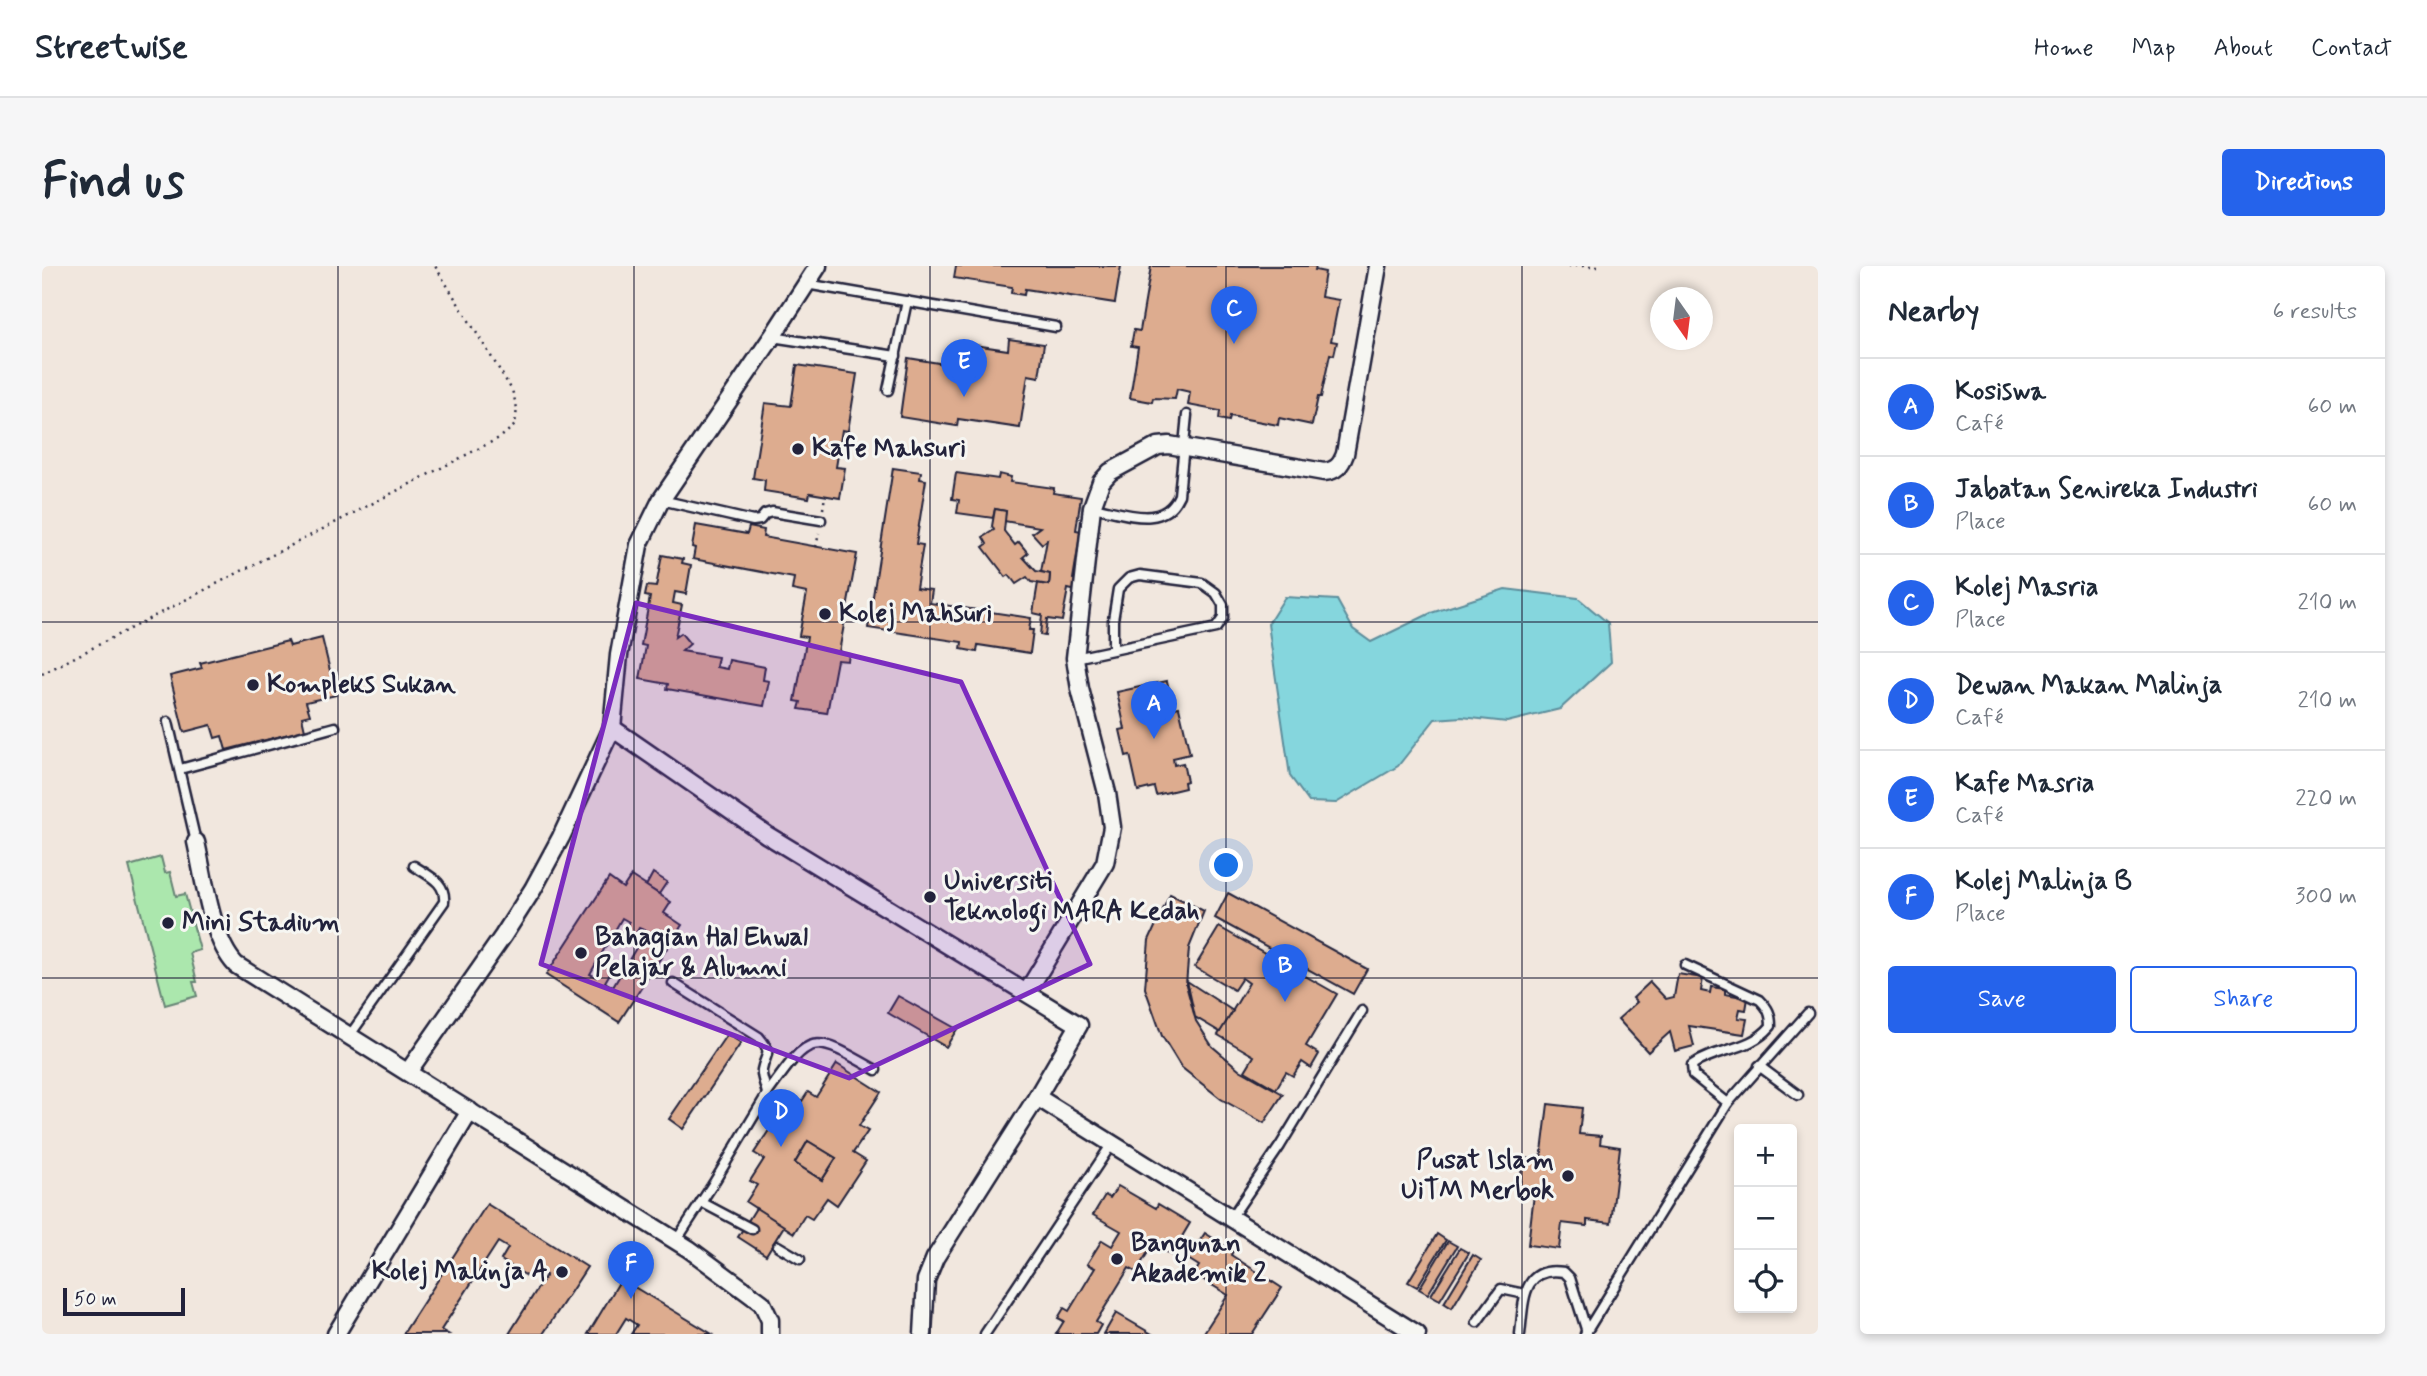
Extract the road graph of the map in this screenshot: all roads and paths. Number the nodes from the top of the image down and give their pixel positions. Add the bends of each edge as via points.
1 (435, 266) edge
2 (818, 266) edge
3 (1378, 266) edge
4 (1568, 266) edge
5 (1599, 266) edge
6 (806, 284) junction
7 (907, 301) junction
8 (1056, 327) dead end
9 (772, 337) junction
10 (896, 356) junction
11 (888, 390) dead end
12 (1187, 415) dead end
13 (1184, 447) junction
14 (661, 500) junction
15 (1092, 506) junction
16 (821, 520) dead end
17 (1113, 650) junction
18 (1075, 658) junction
19 (42, 674) edge
20 (168, 722) dead end
21 (335, 727) dead end
22 (612, 728) junction
23 (180, 769) junction
24 (196, 842) joint
25 (414, 866) dead end
26 (1685, 965) dead end
27 (673, 983) dead end
28 (1027, 992) junction
29 (1362, 1012) dead end
30 (1808, 1013) dead end
31 (350, 1035) junction
32 (1759, 1066) junction
33 (876, 1070) dead end
34 (408, 1072) junction
35 (767, 1094) junction
36 (1798, 1095) dead end
37 (1037, 1097) junction
38 (1728, 1103) junction
39 (470, 1111) junction
40 (1111, 1145) junction
41 (701, 1202) junction
42 (1231, 1218) junction
43 (752, 1229) dead end
44 (676, 1241) junction
45 (778, 1246) dead end
46 (800, 1259) dead end
47 (1525, 1294) junction
48 (1477, 1322) dead end
49 (1586, 1333) edge
50 (336, 1334) edge
51 (770, 1334) edge
52 (923, 1334) edge
53 (985, 1334) edge
54 (1417, 1334) edge
55 (1520, 1334) edge

1 - 19 path via 512,390 515,425 501,437
2 - 6 street
3 - 13 street via 1345,454 1336,469 1324,472
4 - 5 path
6 - 7 lane
6 - 9 street
7 - 8 lane
7 - 10 lane
9 - 10 lane
9 - 14 street
10 - 11 lane
12 - 13 lane
13 - 15 street via 1158,446 1110,472
13 - 15 lane via 1179,495 1163,515 1149,517
14 - 16 lane via 753,521 772,512
14 - 22 street via 639,545 619,655
15 - 18 street
17 - 17 lane via 1216,628 1223,618 1223,605 1202,583 1150,575 1129,578 1118,589
17 - 18 lane
18 - 28 street via 1112,827 1105,863
20 - 23 lane
21 - 23 lane
22 - 28 street via 767,835
22 - 34 street via 533,889
23 - 24 lane
24 - 31 street via 226,954 236,965
25 - 31 lane via 442,886 444,902
26 - 38 lane via 1760,1000 1771,1017 1771,1026 1755,1041 1692,1065 1693,1075
27 - 35 lane via 759,1037 768,1049 761,1072
28 - 37 street via 1079,1025
29 - 42 lane
30 - 32 lane
31 - 34 street
32 - 36 lane
32 - 38 lane
33 - 35 lane via 839,1049 817,1043 800,1051
34 - 39 street
35 - 41 lane
37 - 40 street
37 - 52 street via 935,1258 926,1280
38 - 49 lane
39 - 44 street
39 - 50 street
40 - 42 street
40 - 53 lane
41 - 43 lane
41 - 44 lane
42 - 54 street
44 - 51 street via 762,1303 771,1321
45 - 46 lane
47 - 48 lane via 1501,1289
47 - 49 lane via 1544,1270 1564,1272 1570,1278
47 - 55 lane

